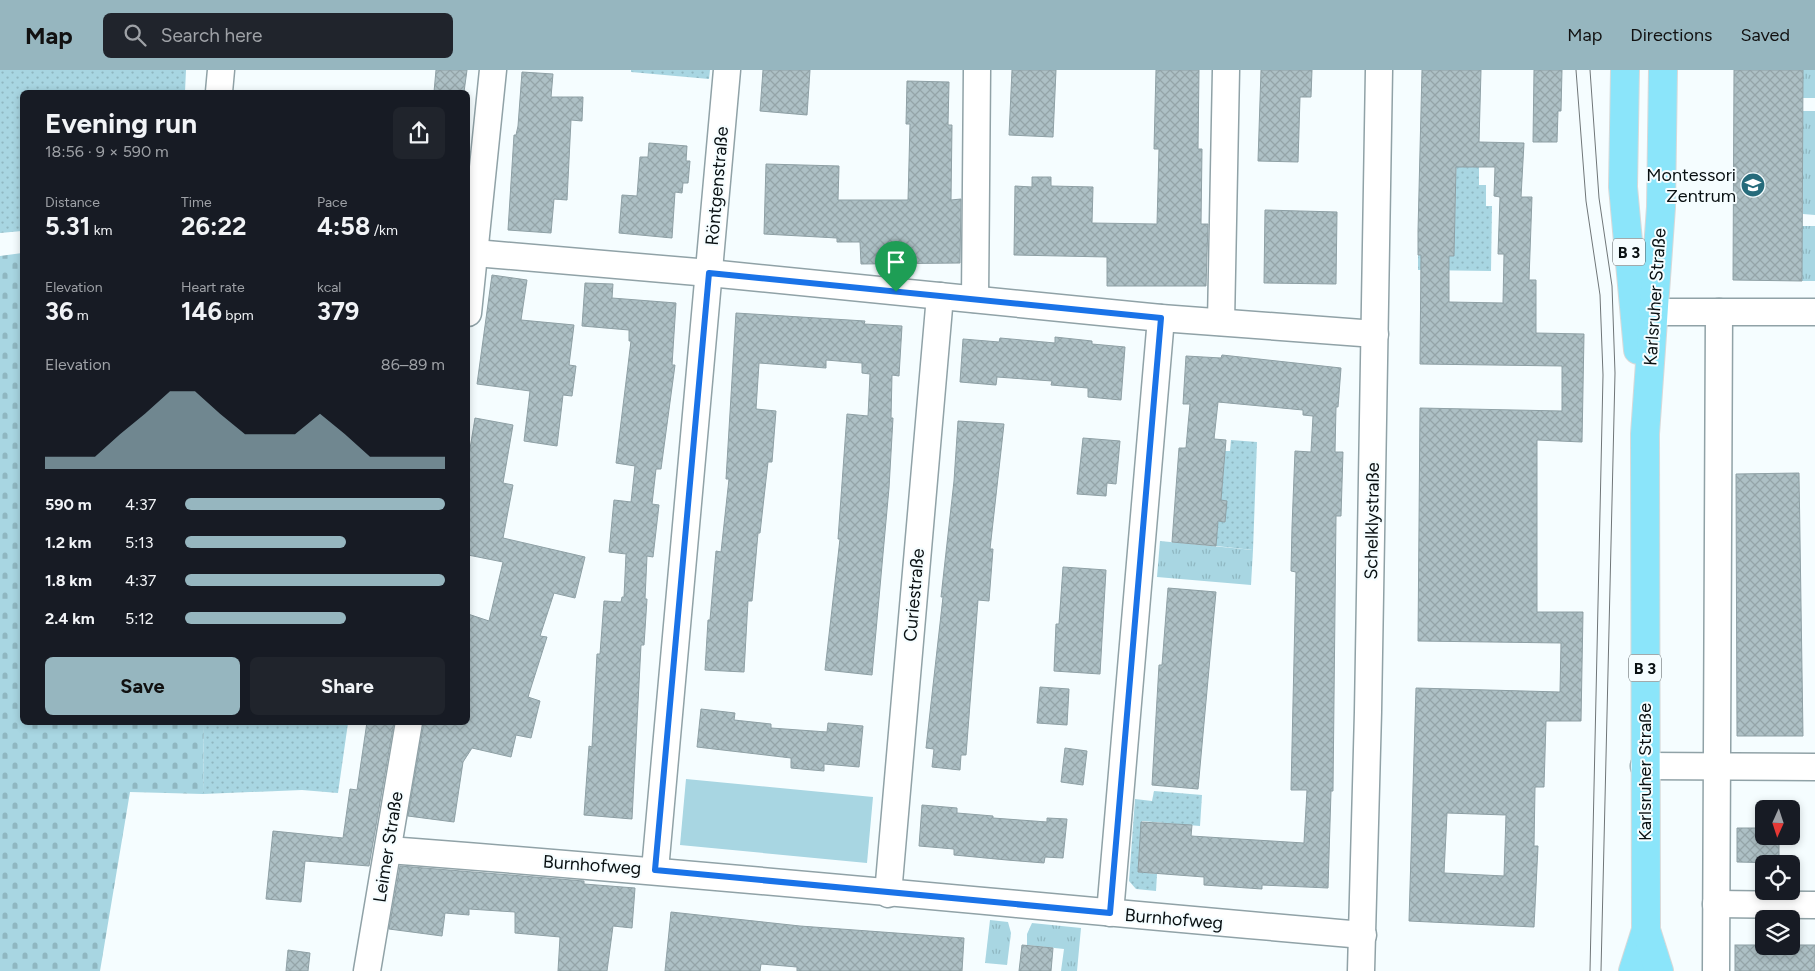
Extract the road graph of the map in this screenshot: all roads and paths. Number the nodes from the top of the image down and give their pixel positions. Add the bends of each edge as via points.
1 (221, 70) edge
2 (493, 70) edge
3 (727, 70) edge
4 (977, 70) edge
5 (1226, 70) edge
6 (1379, 70) edge
7 (1625, 70) edge
8 (1663, 70) edge
9 (219, 90) edge
10 (475, 177) edge
11 (475, 253) junction
12 (709, 273) junction
13 (470, 296) edge
14 (940, 296) junction
15 (975, 299) junction
16 (1654, 312) junction
17 (1719, 312) junction
18 (1815, 312) edge
19 (1161, 318) junction
20 (1221, 322) junction
21 (1375, 334) junction
22 (1646, 434) junction
23 (409, 725) edge
24 (1644, 766) junction
25 (1717, 767) junction
26 (1815, 767) edge
27 (388, 850) junction
28 (655, 870) junction
29 (888, 894) junction
30 (1716, 904) junction
31 (1815, 905) edge
32 (1110, 913) junction
33 (1646, 930) junction
34 (1363, 935) junction
35 (367, 971) edge
36 (1361, 971) edge
37 (1633, 971) edge
38 (1659, 971) edge
39 (1716, 971) edge

1 - 9 street
2 - 10 street
3 - 12 street, Röntgenstraße
4 - 15 street
5 - 20 street
6 - 21 street, Schelklystraße
7 - 22 main road, Karlsruher Straße / B 3 via 1623,188
8 - 16 main road, Karlsruher Straße / B 3 via 1661,207
10 - 11 street
11 - 12 street
11 - 13 street
12 - 14 street
12 - 28 street, Röntgenstraße
14 - 15 street
14 - 29 street, Curiestraße
15 - 19 street
16 - 17 street
16 - 22 main road, Karlsruher Straße / B 3
17 - 18 street
17 - 25 street
19 - 20 street
19 - 32 street
20 - 21 street
21 - 34 street, Schelklystraße
22 - 24 main road, Karlsruher Straße / B 3
23 - 27 street, Leimer Straße
24 - 25 street
24 - 33 main road, Karlsruher Straße / B 3
25 - 26 street
25 - 30 street
27 - 28 street, Burnhofweg
27 - 35 street, Leimer Straße
28 - 29 street, Burnhofweg
29 - 32 street, Burnhofweg
30 - 31 street
30 - 39 street
32 - 34 street, Burnhofweg
33 - 37 main road, Karlsruher Straße / B 3
33 - 38 main road, Karlsruher Straße / B 3
34 - 36 street, Schelklystraße

